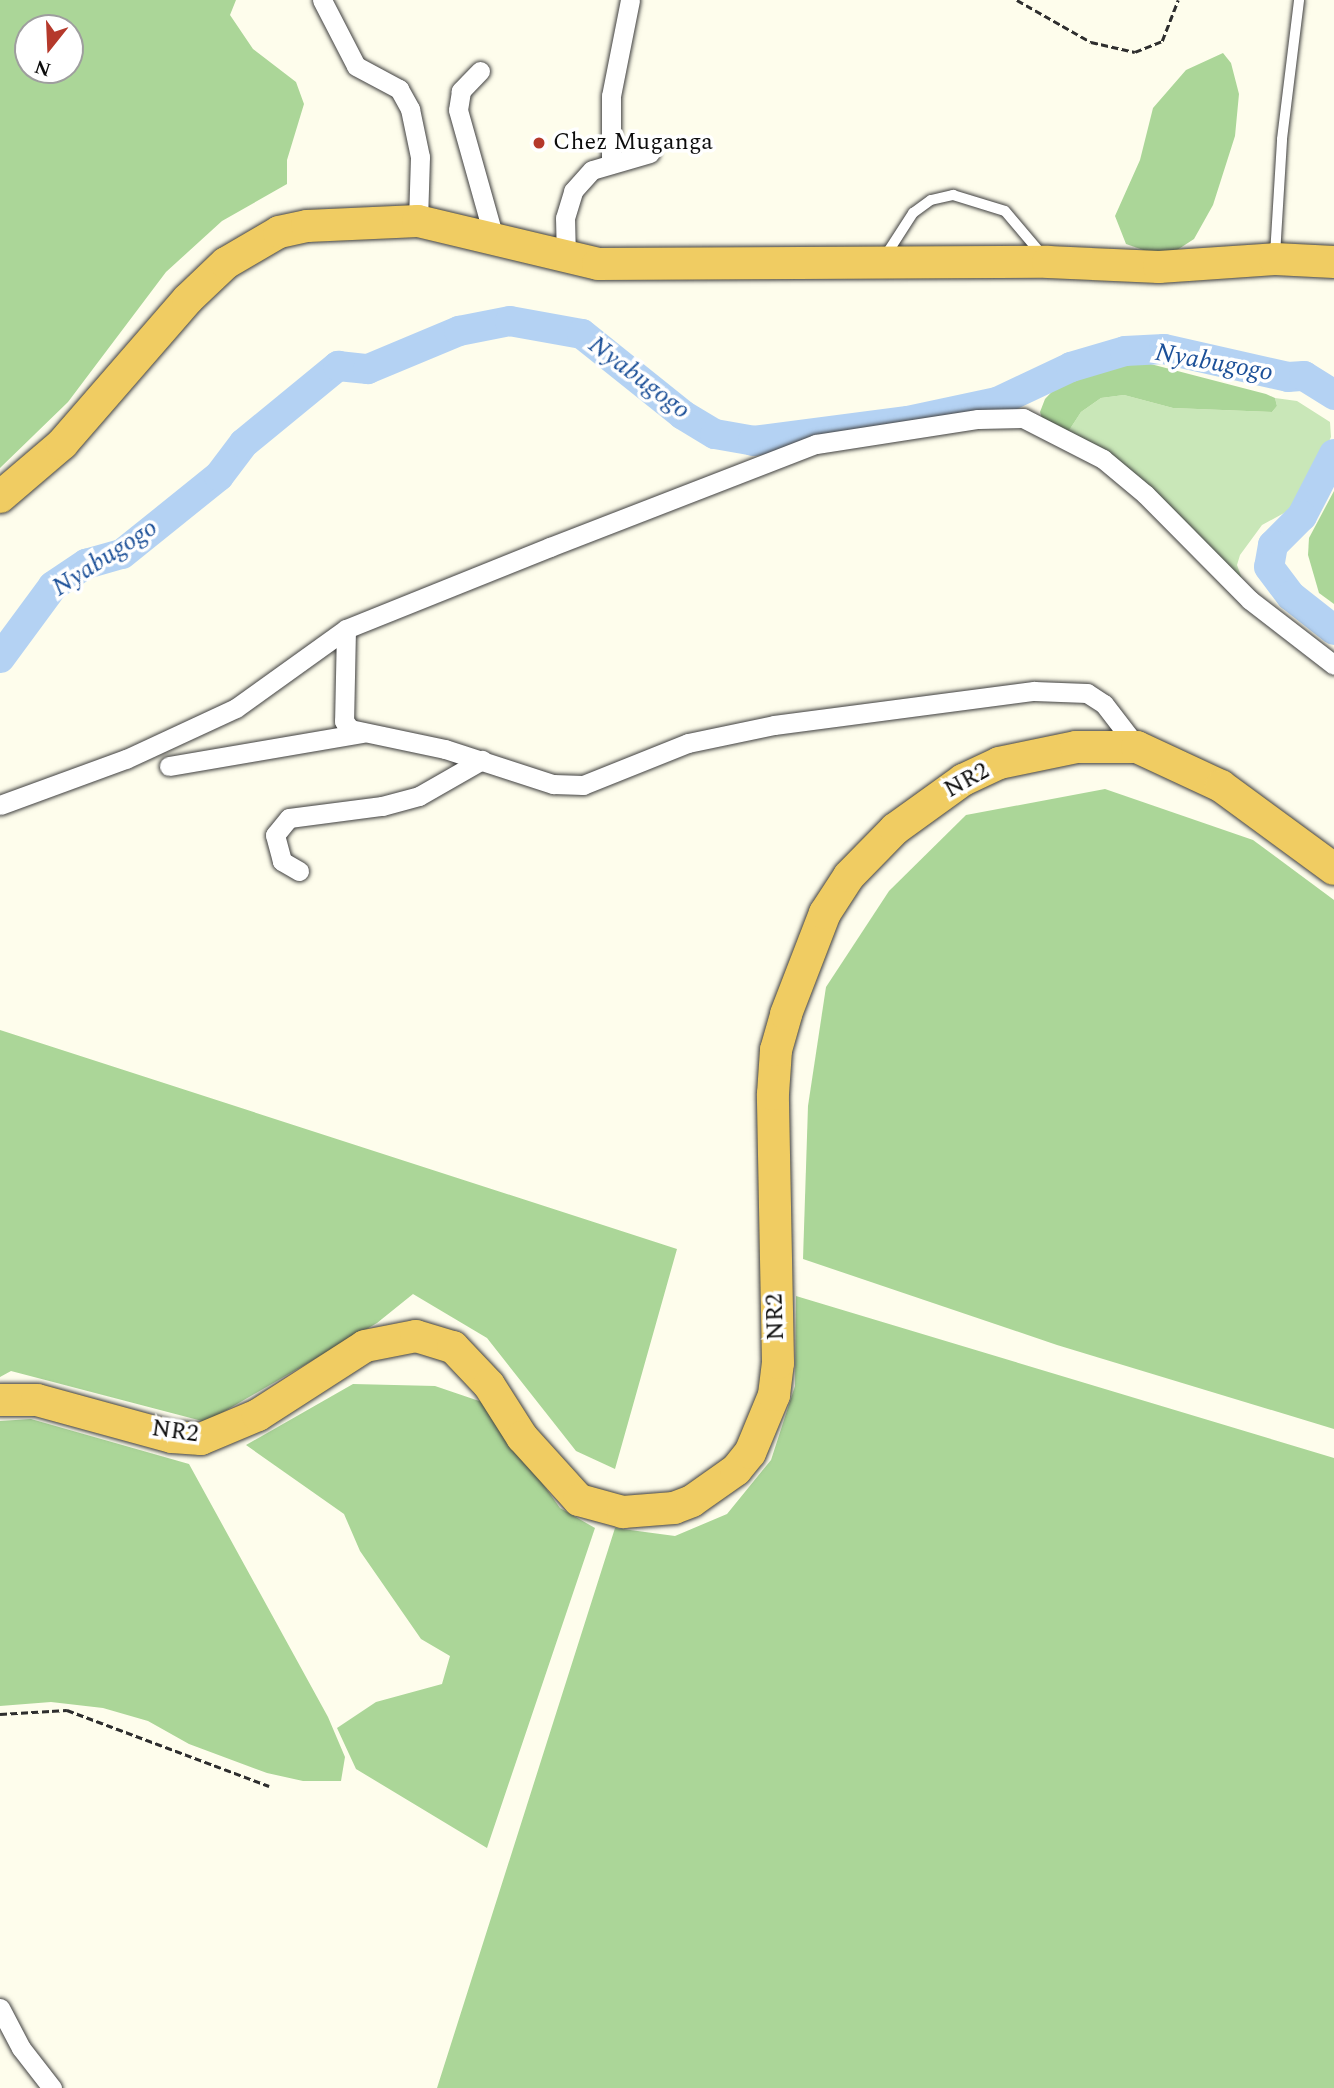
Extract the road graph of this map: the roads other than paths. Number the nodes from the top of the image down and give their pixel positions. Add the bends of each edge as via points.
1 (322, 0) edge
2 (630, 0) edge
3 (1299, 0) edge
4 (480, 71) dead end
5 (650, 153) dead end
6 (611, 162) junction
7 (418, 221) junction
8 (495, 242) junction
9 (566, 258) junction
10 (1275, 259) junction
11 (1048, 262) junction
12 (1334, 262) edge
13 (880, 264) junction
14 (0, 497) edge
15 (346, 629) junction
16 (1334, 665) edge
17 (362, 733) junction
18 (1137, 747) junction
19 (482, 760) junction
20 (169, 766) dead end
21 (0, 805) edge
22 (1334, 869) edge
23 (299, 871) dead end
24 (0, 1400) edge
25 (0, 2008) edge
26 (52, 2088) edge

1 - 7 street via 356,66 398,89 410,109 419,157
2 - 6 street via 611,96
3 - 10 lane via 1282,139
4 - 8 street via 461,91 458,110
5 - 6 street
6 - 9 street via 592,170 573,191 565,218
7 - 8 highway
7 - 14 highway via 307,226 254,244 188,299 62,444
8 - 9 highway
9 - 13 highway via 598,264
10 - 11 highway via 1159,267
10 - 12 highway
11 - 13 highway
11 - 13 lane via 1005,211 953,195 930,200 913,213
15 - 16 street via 816,444 978,419 1023,418 1103,459 1250,600
15 - 17 street via 344,721
15 - 21 street via 236,708 126,759
17 - 19 street
17 - 20 street
18 - 19 street via 1104,704 1087,694 1034,691 774,724 688,743 583,785 553,784
18 - 22 highway, NR2 / NR2 via 1222,786
18 - 24 highway, NR2 / NR2 via 1076,747 1037,753 999,763 963,780 895,829 849,876 825,913 776,1050 773,1159 778,1363 774,1395 750,1453 736,1470 691,1501 674,1508 623,1512 579,1500 522,1437 489,1385 453,1347 416,1336 365,1346 258,1415 201,1439 172,1437 37,1400
19 - 23 street via 419,796 382,806 289,818 275,835 282,861
25 - 26 street via 21,2048

